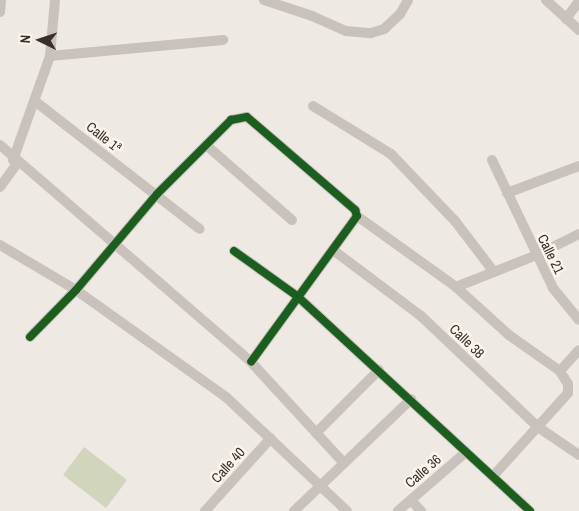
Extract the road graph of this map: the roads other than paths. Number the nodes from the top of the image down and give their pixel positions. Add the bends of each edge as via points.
1 (1, 0) edge
2 (55, 0) edge
3 (264, 0) edge
4 (408, 0) edge
5 (546, 0) edge
6 (579, 1) edge
7 (0, 12) edge
8 (566, 19) junction
9 (579, 30) edge
10 (223, 40) dead end
11 (50, 56) junction
12 (36, 102) junction
13 (313, 106) dead end
14 (0, 145) edge
15 (206, 145) junction
16 (492, 160) dead end
17 (15, 162) junction
18 (579, 166) edge
19 (0, 186) edge
20 (507, 193) junction
21 (157, 194) junction
22 (357, 216) junction
23 (292, 220) dead end
24 (200, 229) dead end
25 (579, 234) edge
26 (115, 243) junction
27 (0, 245) edge
28 (333, 250) junction
29 (234, 251) dead end
30 (536, 255) junction
31 (494, 272) junction
32 (456, 287) junction
33 (76, 290) junction
34 (297, 296) junction
35 (579, 320) edge
36 (30, 337) dead end
37 (579, 350) edge
38 (251, 362) junction
39 (379, 370) junction
40 (560, 371) junction
41 (411, 398) junction
42 (538, 427) junction
43 (316, 433) junction
44 (271, 438) junction
45 (466, 452) junction
46 (579, 456) edge
47 (344, 463) junction
48 (494, 475) junction
49 (320, 483) junction
50 (411, 500) junction
51 (205, 511) edge
52 (294, 511) edge
53 (347, 511) edge
54 (398, 511) edge
55 (421, 511) edge
56 (530, 511) edge

1 - 7 street
2 - 11 street
3 - 4 street via 346,31 371,33 384,29 400,14
5 - 8 street
6 - 8 street
8 - 9 street
10 - 11 street
11 - 12 street
12 - 17 street
12 - 21 street, Calle 1ª
13 - 31 street via 391,154 455,221
14 - 17 street
15 - 21 street
15 - 22 street via 231,120 247,117 355,210
15 - 23 street
16 - 20 street, Calle 21
17 - 19 street
17 - 26 street
18 - 20 street
20 - 30 street, Calle 21
21 - 24 street, Calle 1ª
21 - 26 street
22 - 28 street
22 - 32 street
25 - 30 street
26 - 33 street
26 - 38 street
27 - 33 street
28 - 34 street
28 - 42 street, Calle 38 via 421,316
29 - 34 street
30 - 31 street
30 - 35 street, Calle 21 via 553,288
31 - 32 street
32 - 40 street via 509,335
33 - 36 street
33 - 44 street via 226,397
34 - 38 street
34 - 39 street
37 - 40 street
38 - 43 street
39 - 41 street
39 - 43 street
40 - 42 street via 568,384 568,392
41 - 45 street
41 - 47 street
42 - 46 street, Calle 38
42 - 48 street
43 - 47 street
44 - 49 street
44 - 51 street, Calle 40
45 - 48 street
45 - 50 street, Calle 36
47 - 49 street
48 - 56 street
49 - 52 street
49 - 53 street
50 - 54 street, Calle 36
50 - 55 street

